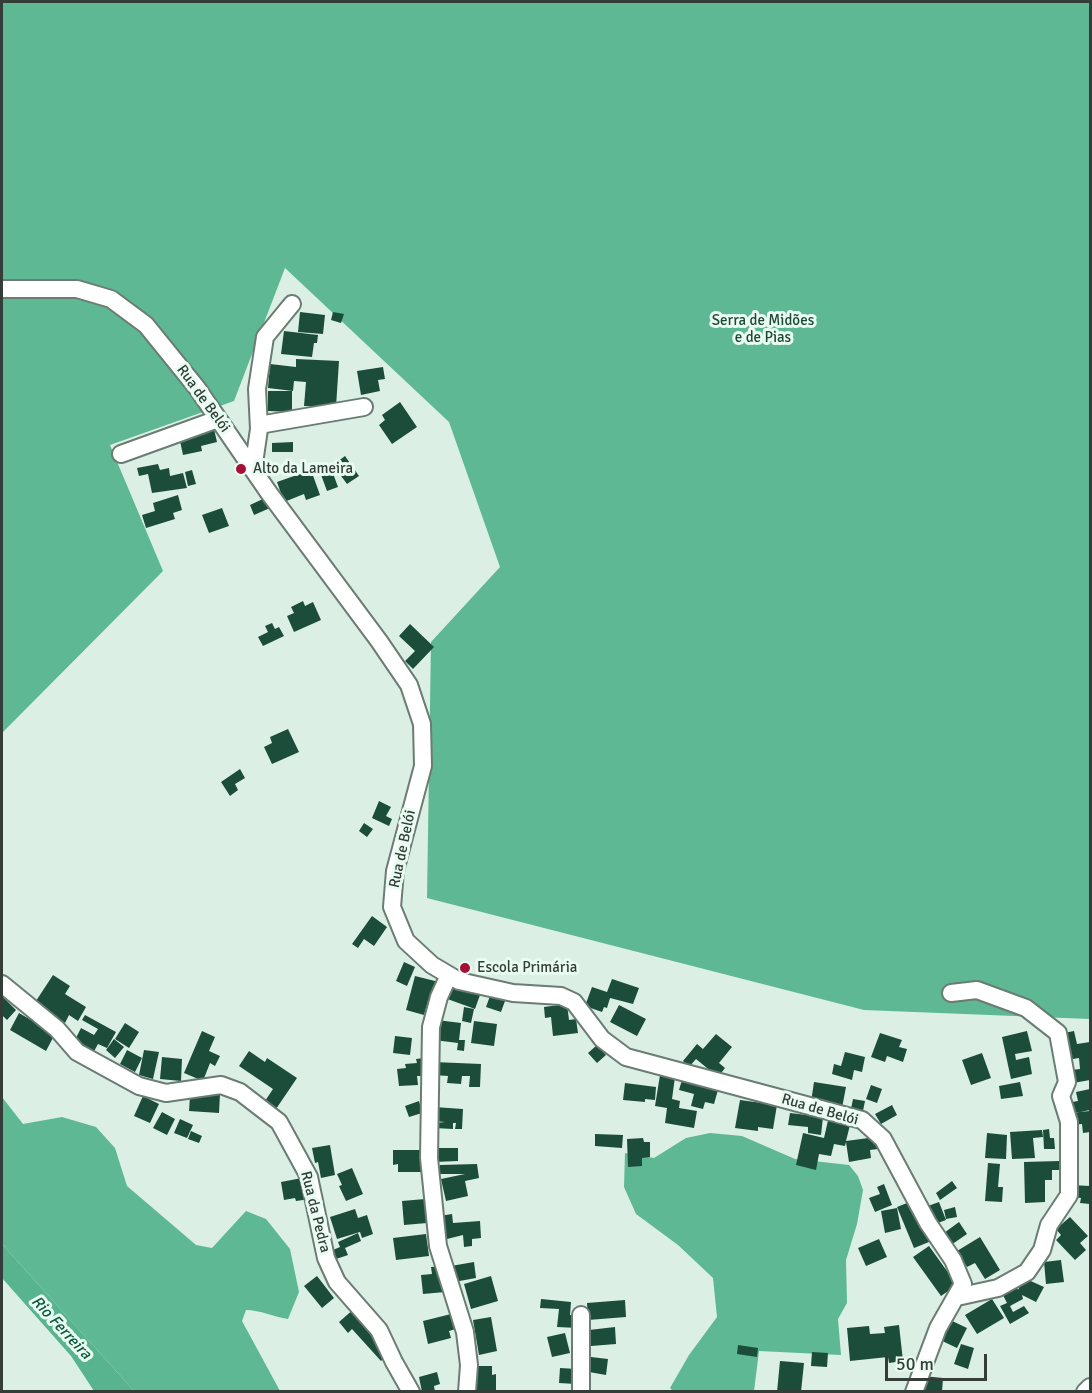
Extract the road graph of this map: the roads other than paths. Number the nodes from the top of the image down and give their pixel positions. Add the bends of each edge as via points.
1 (2, 290) edge
2 (292, 304) dead end
3 (364, 407) dead end
4 (218, 419) junction
5 (259, 425) junction
6 (121, 453) dead end
7 (254, 470) junction
8 (449, 975) junction
9 (2, 984) edge
10 (951, 993) dead end
11 (957, 1297) junction
12 (581, 1315) dead end
13 (1090, 1387) edge
14 (411, 1392) edge
15 (467, 1392) edge
16 (582, 1392) edge
17 (915, 1392) edge
18 (1085, 1392) edge

1 - 4 street, Rua de Belói via 77,289 111,298 146,325
2 - 5 street via 265,337 256,389
3 - 5 street
4 - 6 street
4 - 7 street, Rua de Belói
5 - 7 street
7 - 8 street, Rua de Belói via 410,685 422,724 423,766 395,871 392,907 406,941
8 - 11 street, Rua de Belói via 459,981 513,993 561,996 574,1002 602,1039 626,1057 862,1120 883,1139 928,1223 953,1260 963,1284
8 - 15 street via 431,1027 429,1158 438,1246 465,1332
9 - 14 street, Rua da Pedra via 57,1029 77,1052 139,1086 166,1093 221,1085 240,1092 279,1122 309,1177 326,1258 337,1282 379,1330
10 - 11 street via 977,990 1026,1008 1058,1033 1067,1082 1061,1096 1070,1122 1069,1195 1049,1225 1042,1250 1027,1272 998,1288
11 - 17 street via 938,1328
12 - 16 street
13 - 18 street

